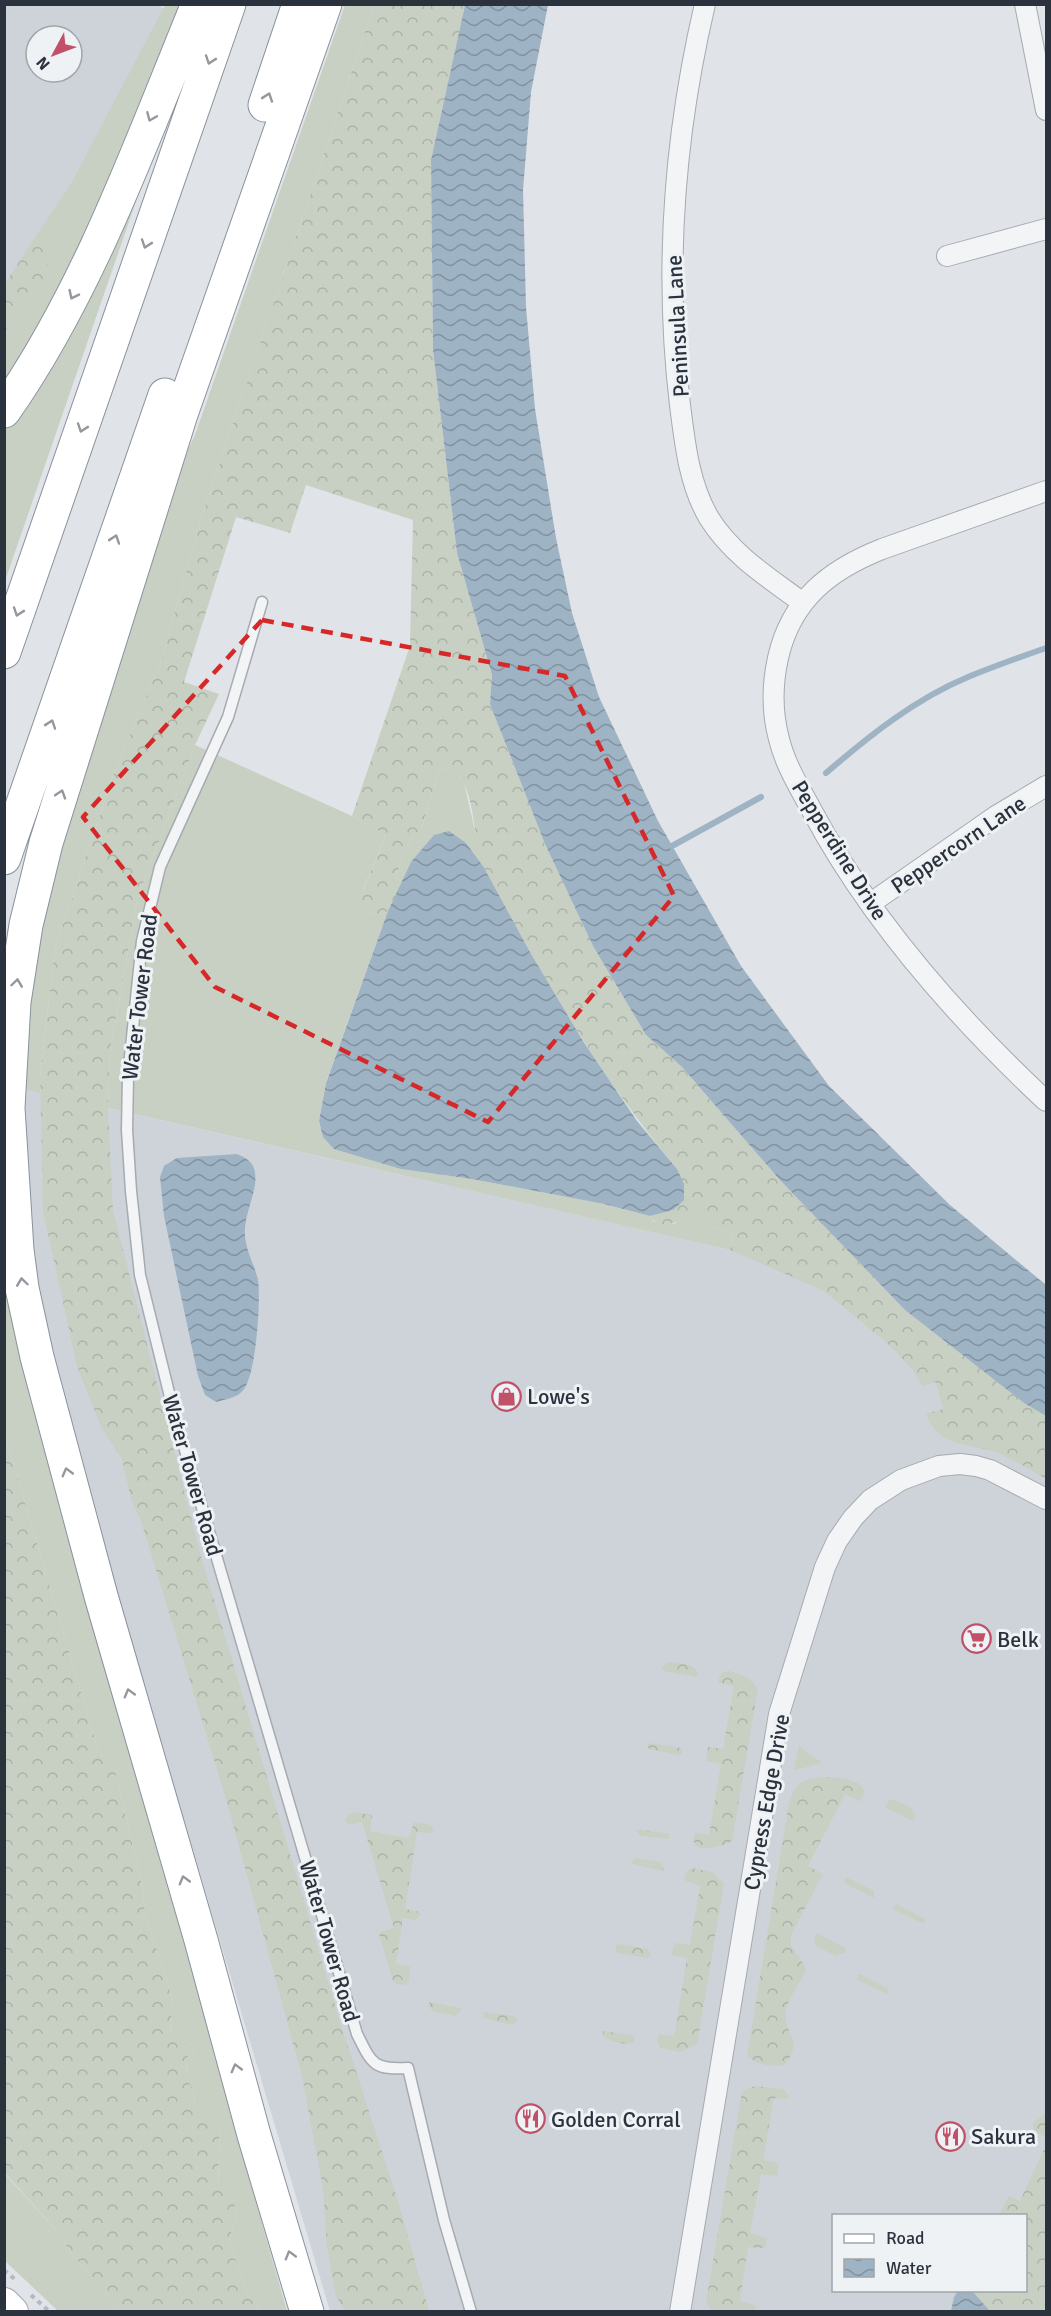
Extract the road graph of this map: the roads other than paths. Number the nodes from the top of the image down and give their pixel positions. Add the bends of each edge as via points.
1 (198, 4) edge
2 (229, 4) edge
3 (299, 4) edge
4 (325, 4) edge
5 (705, 4) edge
6 (1025, 4) edge
7 (1047, 110) edge
8 (1047, 229) edge
9 (947, 256) dead end
10 (4, 411) edge
11 (1047, 490) edge
12 (262, 602) dead end
13 (803, 603) junction
14 (4, 652) edge
15 (1047, 786) edge
16 (4, 858) edge
17 (871, 903) junction
18 (1047, 1101) edge
19 (1047, 1499) edge
20 (4, 2304) edge
21 (12, 2312) edge
22 (306, 2312) edge
23 (471, 2312) edge
24 (680, 2312) edge

1 -> 10 highway via 92,257 60,320
2 -> 14 highway
16 -> 3 highway
22 -> 4 highway via 101,1596 37,1357 17,1250 8,1108 16,992 45,843 181,414
5 - 13 street, Peninsula Lane via 678,152 673,242 675,345 684,434 694,485 716,528 750,564
6 - 7 street
8 - 9 street
11 - 13 street, Pepperdine Drive via 857,560 826,579
12 - 23 lane, Water Tower Road via 228,717 160,867 142,941 127,1102 140,1275 173,1408 357,2034 377,2065 408,2068 444,2220
13 - 17 street, Pepperdine Drive via 785,634 776,666 773,704 779,740 826,835
15 - 17 street, Peppercorn Lane via 996,816
17 - 18 street, Pepperdine Drive via 937,990
19 - 24 street, Cypress Edge Drive via 990,1470 960,1464 939,1466 896,1483 870,1500 853,1518 829,1558 779,1714
20 - 21 main road

